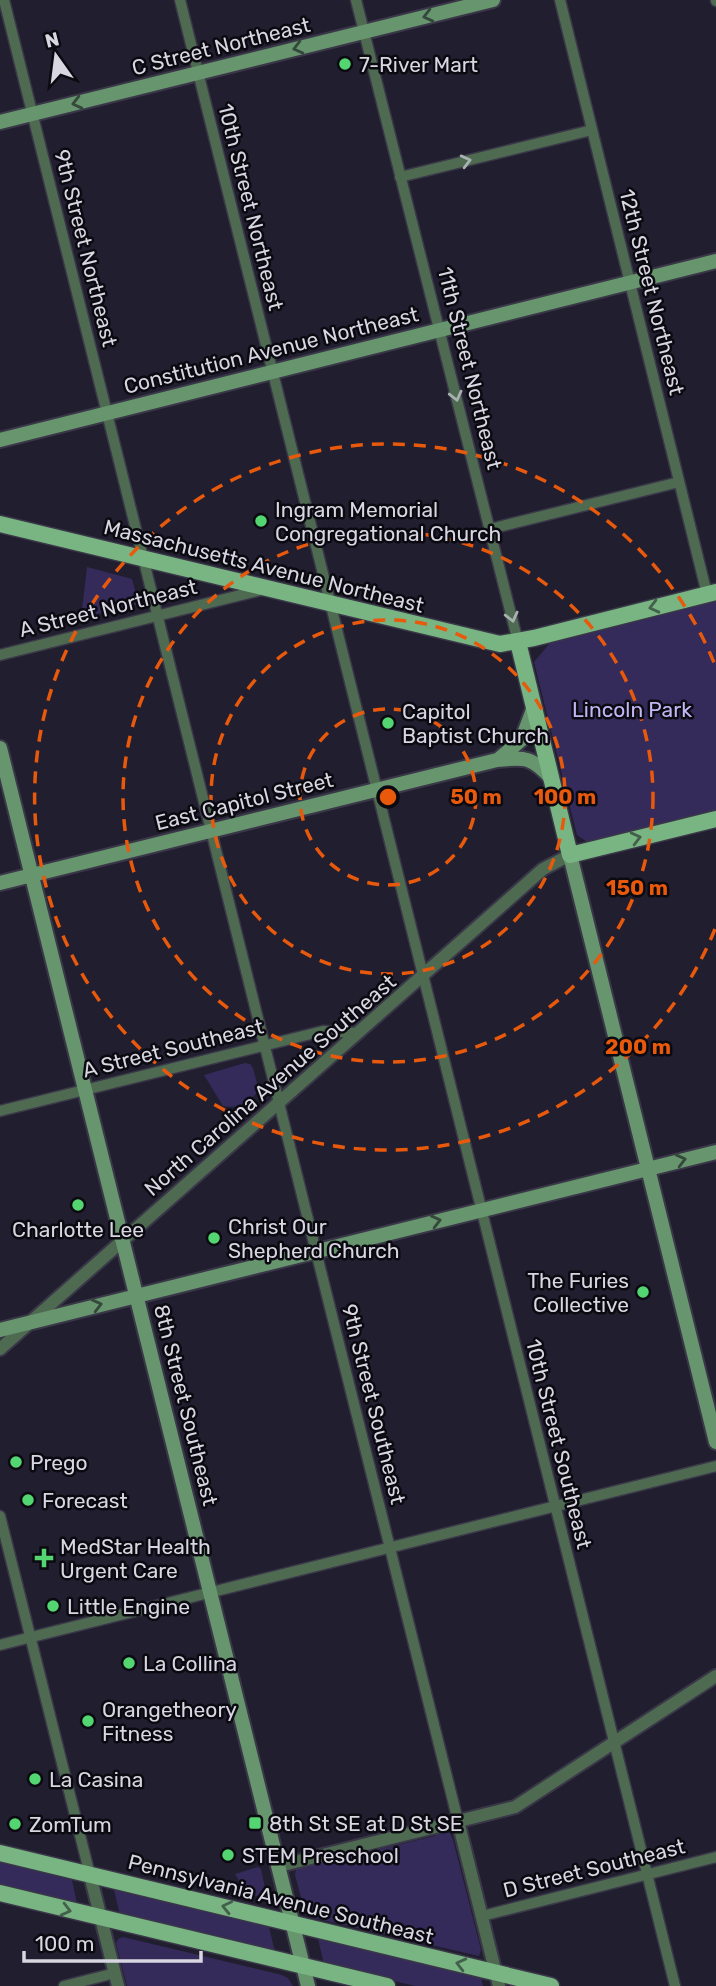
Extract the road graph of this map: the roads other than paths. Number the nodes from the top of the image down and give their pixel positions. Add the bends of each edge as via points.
1 (4, 0) edge
2 (180, 0) edge
3 (356, 0) edge
4 (492, 0) edge
5 (560, 0) edge
6 (364, 32) junction
7 (198, 73) junction
8 (33, 114) junction
9 (0, 122) edge
10 (592, 130) junction
11 (400, 177) junction
12 (716, 261) edge
13 (630, 282) junction
14 (439, 330) junction
15 (273, 372) junction
16 (108, 413) junction
17 (0, 440) edge
18 (679, 482) junction
19 (0, 524) edge
20 (490, 529) junction
21 (144, 559) junction
22 (267, 589) junction
23 (711, 593) edge
24 (330, 604) junction
25 (158, 615) junction
26 (518, 642) junction
27 (0, 655) edge
28 (534, 707) junction
29 (0, 748) edge
30 (498, 760) junction
31 (552, 779) junction
32 (377, 789) junction
33 (716, 819) edge
34 (211, 831) junction
35 (570, 855) junction
36 (32, 875) junction
37 (0, 883) edge
38 (424, 975) junction
39 (357, 1033) junction
40 (265, 1045) junction
41 (86, 1090) junction
42 (279, 1103) junction
43 (0, 1111) edge
44 (716, 1152) edge
45 (648, 1169) junction
46 (481, 1210) junction
47 (123, 1240) junction
48 (315, 1251) junction
49 (137, 1295) junction
50 (30, 1322) junction
51 (0, 1330) edge
52 (0, 1349) edge
53 (716, 1442) edge
54 (716, 1466) edge
55 (555, 1506) junction
56 (0, 1516) edge
57 (390, 1548) junction
58 (211, 1593) junction
59 (31, 1638) junction
60 (0, 1646) edge
61 (716, 1676) edge
62 (613, 1741) junction
63 (458, 1821) junction
64 (0, 1853) edge
65 (716, 1857) edge
66 (279, 1866) junction
67 (647, 1874) junction
68 (90, 1875) junction
69 (0, 1893) edge
70 (482, 1916) junction
71 (101, 1917) junction
72 (293, 1923) junction
73 (303, 1966) junction
74 (497, 1979) edge
75 (116, 1980) edge
76 (64, 1986) edge
77 (308, 1986) edge
78 (387, 1986) edge
79 (551, 1986) edge
80 (675, 1986) edge

1 - 8 street, 9th Street Northeast
2 - 7 street, 10th Street Northeast
3 - 6 street, 11th Street Northeast
4 -> 6 main road, C Street Northeast
5 - 10 street, 12th Street Northeast
6 -> 7 main road, C Street Northeast
6 - 11 street, 11th Street Northeast
7 -> 8 main road, C Street Northeast
7 - 15 street, 10th Street Northeast
8 - 9 main road, C Street Northeast
8 - 16 street, 9th Street Northeast
11 -> 10 street
10 - 13 street, 12th Street Northeast
11 - 14 street, 11th Street Northeast
12 - 13 main road, Constitution Avenue Northeast
13 - 14 main road, Constitution Avenue Northeast
13 - 18 street, 12th Street Northeast
14 - 15 main road, Constitution Avenue Northeast
14 -> 20 street, 11th Street Northeast
15 - 16 main road, Constitution Avenue Northeast
15 - 24 street, 10th Street Northeast
16 - 17 main road, Constitution Avenue Northeast
16 - 21 street, 9th Street Northeast
18 - 20 street
18 - 23 street, 12th Street Northeast
19 - 21 main road, Massachusetts Avenue Northeast
20 -> 26 street, 11th Street Northeast
21 - 22 main road, Massachusetts Avenue Northeast
21 - 25 street, 9th Street Northeast
22 - 24 main road, Massachusetts Avenue Northeast
22 - 25 street, A Street Northeast
23 -> 26 main road, Massachusetts Avenue Northeast
24 - 26 main road, Massachusetts Avenue Northeast via 480,640
24 - 32 street, 10th Street Northeast
25 - 27 street, A Street Northeast
25 - 34 street, 9th Street Northeast
26 - 28 main road, 11th Street Northeast
28 - 30 main road via 522,739
28 - 31 main road, 11th Street Northeast
29 - 36 main road, 8th Street Southeast
30 - 31 main road, East Capitol Street via 527,758
30 - 32 main road, East Capitol Street
31 - 35 main road, 11th Street Northeast
32 - 34 main road, East Capitol Street
32 - 38 street, 10th Street Southeast
35 -> 33 main road
34 - 36 main road, East Capitol Street
34 - 40 street, 9th Street Southeast
35 - 38 street, North Carolina Avenue Southeast via 543,869
35 - 45 main road
36 - 37 main road, East Capitol Street
36 - 41 main road, 8th Street Southeast
38 - 39 street, North Carolina Avenue Southeast
38 - 46 street, 10th Street Southeast
39 - 40 street, A Street Southeast via 323,1031
39 - 42 street, North Carolina Avenue Southeast
40 - 41 street, A Street Southeast
40 - 42 street, 9th Street Southeast
41 - 43 street, A Street Southeast
41 - 47 main road, 8th Street Southeast
42 - 47 street, North Carolina Avenue Southeast
42 - 48 street, 9th Street Southeast
45 -> 44 main road
45 - 46 main road
45 - 53 main road
48 -> 46 main road
46 - 55 street, 10th Street Southeast
47 - 49 main road, 8th Street Southeast
47 - 50 street, North Carolina Avenue Southeast
48 - 49 main road
48 - 57 street, 9th Street Southeast
50 -> 49 main road
49 - 58 main road, 8th Street Southeast
50 - 51 main road
50 - 52 street, North Carolina Avenue Southeast
54 - 55 street
55 - 57 street
55 - 62 street, 10th Street Southeast
56 - 59 street
57 - 58 street
57 - 63 street, 9th Street Southeast
58 - 59 street
58 - 66 main road, 8th Street Southeast
59 - 60 street
59 - 68 street
61 - 62 street
62 - 63 street via 515,1807
62 - 67 street, 10th Street Southeast
63 - 66 street
63 - 70 street, 9th Street Southeast
64 - 68 main road, Pennsylvania Avenue Southeast
65 - 67 street, D Street Southeast
66 - 72 main road, 8th Street Southeast
67 - 70 street, D Street Southeast
67 - 80 street, 10th Street Southeast
68 - 71 street
72 -> 68 main road, Pennsylvania Avenue Southeast
69 -> 71 main road
70 - 74 street, 9th Street Southeast
71 - 73 main road
71 - 75 street
72 - 73 main road, 8th Street Southeast
74 -> 72 main road, Pennsylvania Avenue Southeast
73 - 77 main road, 8th Street Southeast
73 - 78 main road
74 - 79 main road, Pennsylvania Avenue Southeast
75 - 76 street

